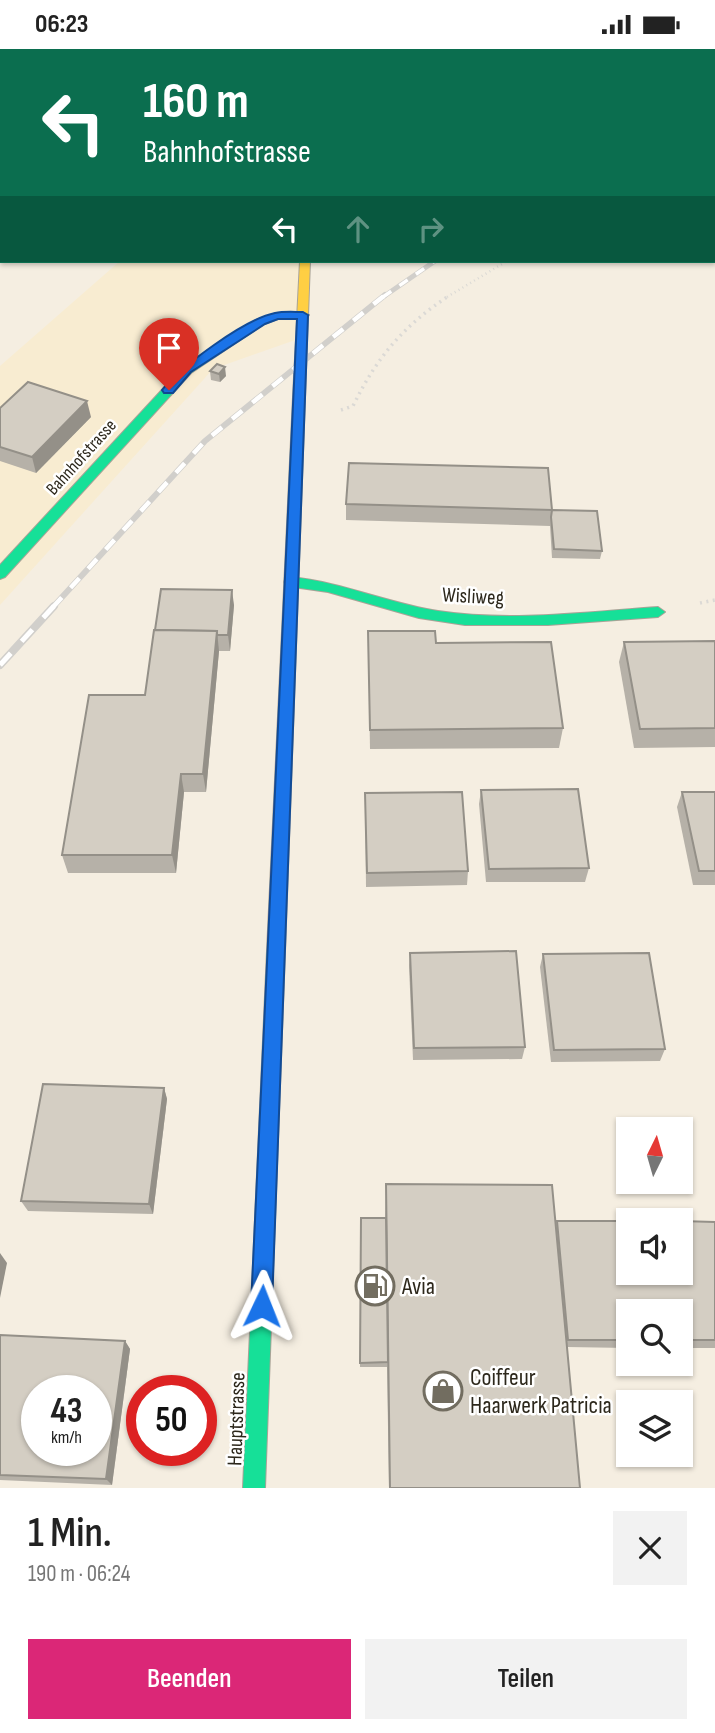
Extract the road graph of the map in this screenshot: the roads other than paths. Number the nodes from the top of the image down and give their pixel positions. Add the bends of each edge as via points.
1 (305, 263) edge
2 (303, 315) junction
3 (0, 574) edge
4 (291, 582) junction
5 (658, 612) dead end
6 (254, 1488) edge

1 - 2 main road, Hauptstrasse
2 - 3 main road, Bahnhofstrasse via 260,321 187,370
2 - 4 main road, Hauptstrasse
4 - 5 main road, Wisliweg via 320,582 436,616 468,620
4 - 6 main road, Hauptstrasse

